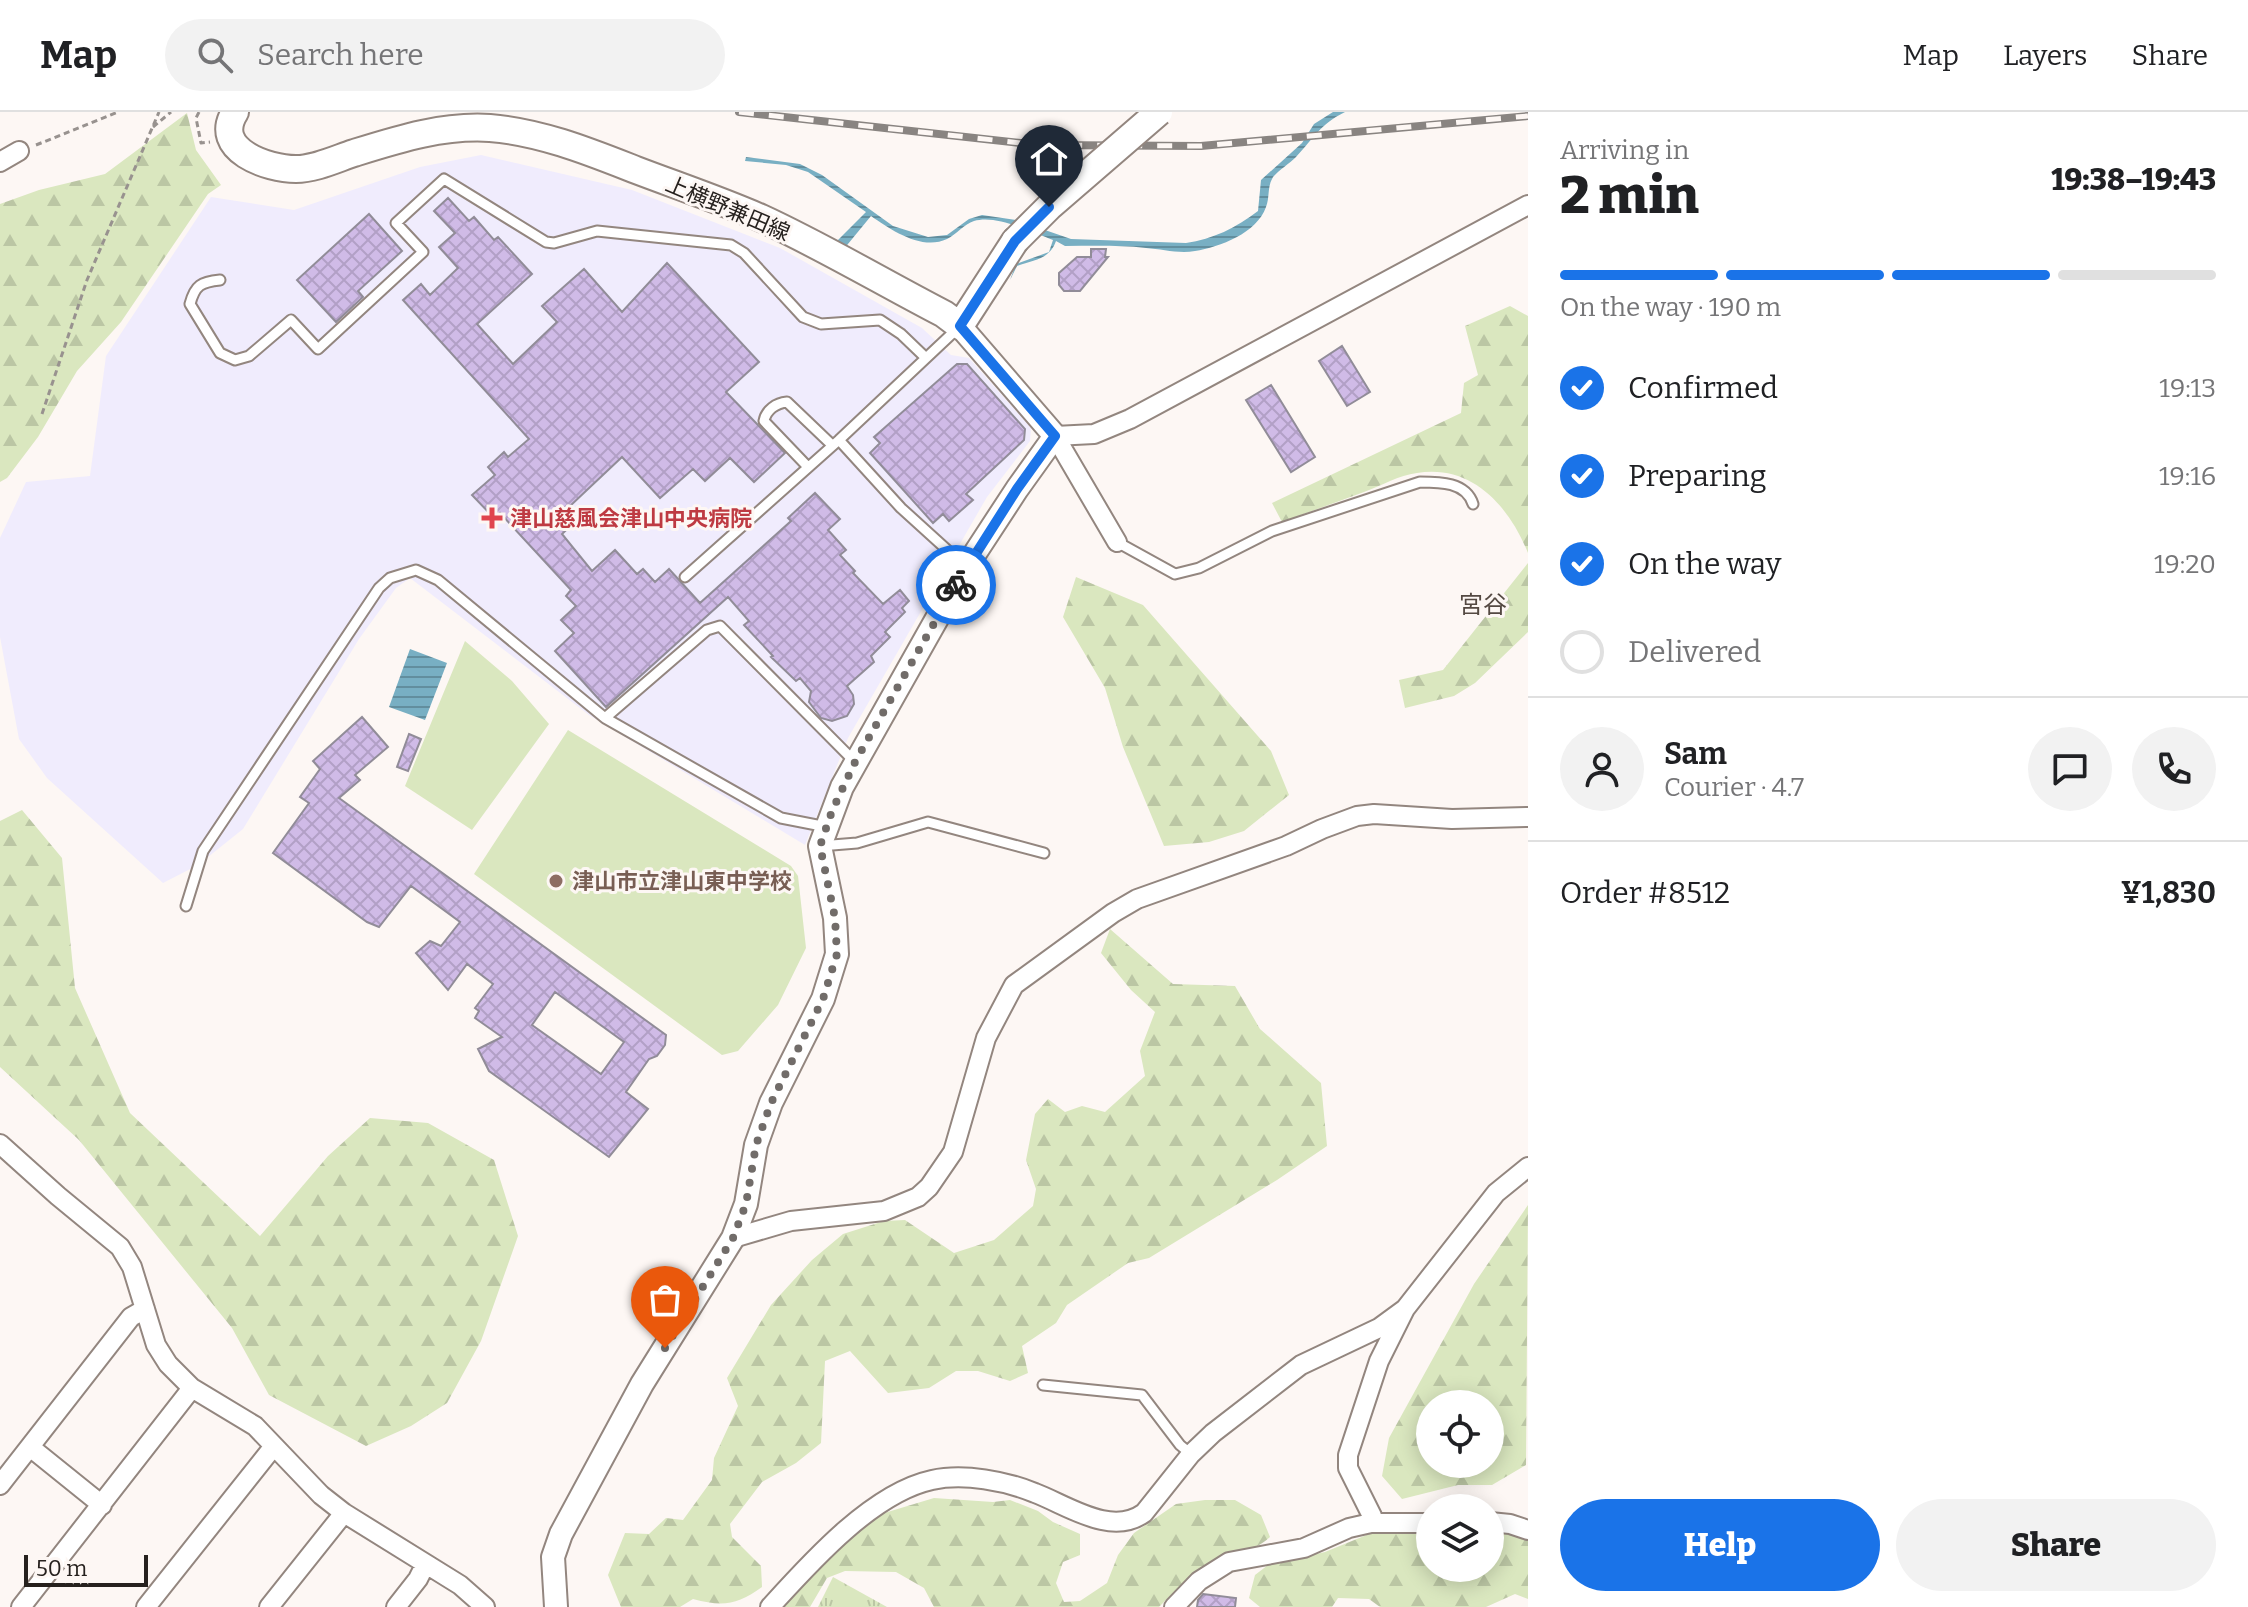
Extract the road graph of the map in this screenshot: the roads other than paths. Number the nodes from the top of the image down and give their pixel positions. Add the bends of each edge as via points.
1 (235, 112) edge
2 (1159, 112) edge
3 (19, 151) road end
4 (0, 162) edge
5 (1528, 205) edge
6 (220, 280) dead end
7 (960, 326) junction
8 (926, 358) junction
9 (1055, 436) junction
10 (836, 442) junction
11 (808, 467) junction
12 (1473, 504) dead end
13 (1117, 542) joint
14 (966, 567) junction
15 (685, 577) dead end
16 (605, 718) junction
17 (855, 762) junction
18 (1528, 817) edge
19 (823, 837) junction
20 (1044, 853) dead end
21 (186, 906) dead end
22 (0, 1144) edge
23 (1528, 1167) edge
24 (733, 1238) junction
25 (145, 1309) junction
26 (1405, 1309) junction
27 (1043, 1385) dead end
28 (192, 1388) junction
29 (274, 1446) junction
30 (30, 1447) junction
31 (1191, 1454) junction
32 (2, 1478) edge
33 (102, 1505) junction
34 (344, 1513) junction
35 (1371, 1523) junction
36 (1416, 1523) edge
37 (1504, 1523) edge
38 (1528, 1530) edge
39 (425, 1565) junction
40 (21, 1607) edge
41 (146, 1607) edge
42 (269, 1607) edge
43 (396, 1607) edge
44 (485, 1607) edge
45 (556, 1607) edge
46 (770, 1607) edge
47 (1174, 1607) edge

1 - 7 main road, 上横野兼田線 via 229,135 237,148 269,167 299,169 451,128 530,134 762,219
2 - 7 main road, bridge via 1015,241
3 - 4 street
5 - 9 street via 1130,419 1094,434
6 - 8 lane via 194,288 190,304 220,353 235,360 249,356 291,320 318,349 423,252 396,223 444,179 546,242 597,231 731,245 803,317 821,324 880,320
7 - 8 lane
7 - 9 street
8 - 10 lane
9 - 13 street
9 - 14 street
10 - 11 lane
10 - 11 lane via 787,402 777,403 764,421
10 - 14 lane
11 - 15 lane
12 - 13 lane via 1462,489 1420,482 1272,531 1199,568 1175,574
14 - 17 street
16 - 17 lane via 707,630 720,626
16 - 19 lane
16 - 21 lane via 438,580 416,570 390,578 203,851
17 - 19 street
18 - 24 street via 1357,816 1137,899 1014,985 986,1038 953,1152 918,1197 884,1211 791,1221
19 - 20 lane via 857,843 928,822
19 - 24 street via 837,954 823,999 771,1103
22 - 25 street via 120,1247
23 - 26 street via 1496,1193
24 - 45 street via 642,1384 561,1534 553,1557
25 - 28 street via 156,1345
25 - 30 street via 131,1317
26 - 31 street via 1379,1328 1301,1365
26 - 35 street via 1379,1361 1348,1455 1348,1468
27 - 31 lane via 1142,1395
28 - 29 street via 255,1426
28 - 33 street
29 - 34 street
29 - 41 street
30 - 32 street
30 - 33 street
31 - 46 street via 1144,1513 1124,1522 1083,1514 1001,1484 967,1478 923,1483 856,1521
33 - 40 street
34 - 39 street
34 - 42 street
35 - 36 street
35 - 47 street via 1304,1548 1229,1562 1199,1581
37 - 38 street
39 - 43 street
39 - 44 street

